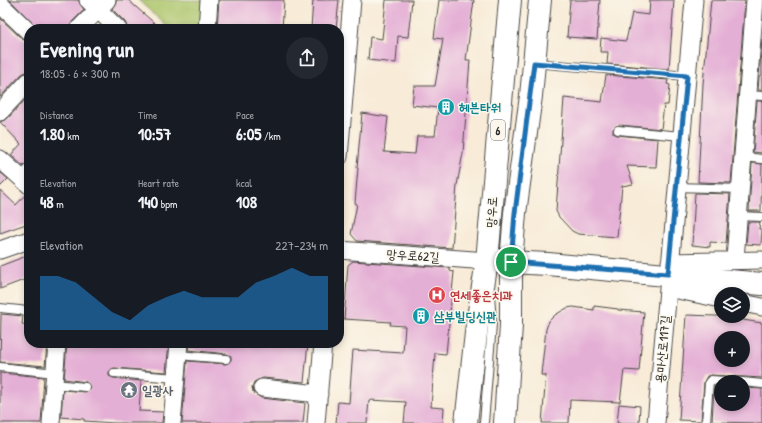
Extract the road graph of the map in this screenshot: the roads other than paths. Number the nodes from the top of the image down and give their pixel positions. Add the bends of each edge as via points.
1 (209, 0) edge
2 (352, 0) edge
3 (510, 0) edge
4 (540, 0) edge
5 (694, 0) edge
6 (755, 0) edge
7 (98, 3) edge
8 (0, 4) edge
9 (83, 24) edge
10 (114, 24) edge
11 (207, 24) edge
12 (24, 27) edge
13 (757, 46) edge
14 (534, 63) junction
15 (687, 76) junction
16 (24, 85) edge
17 (755, 95) edge
18 (344, 97) edge
19 (3, 103) edge
20 (618, 130) dead end
21 (682, 136) junction
22 (744, 157) junction
23 (0, 159) edge
24 (762, 159) edge
25 (24, 176) edge
26 (677, 187) junction
27 (741, 189) junction
28 (739, 216) junction
29 (762, 217) edge
30 (24, 242) edge
31 (0, 250) edge
32 (344, 250) edge
33 (735, 259) junction
34 (762, 260) edge
35 (487, 261) junction
36 (511, 262) junction
37 (669, 275) junction
38 (762, 284) edge
39 (714, 296) edge
40 (750, 304) edge
41 (762, 307) edge
42 (0, 308) edge
43 (24, 310) edge
44 (57, 348) edge
45 (323, 348) edge
46 (179, 349) edge
47 (226, 359) dead end
48 (0, 368) edge
49 (114, 373) dead end
50 (54, 378) junction
51 (176, 378) junction
52 (714, 380) edge
53 (750, 383) edge
54 (762, 384) edge
55 (85, 386) dead end
56 (262, 388) dead end
57 (319, 394) junction
58 (51, 423) edge
59 (172, 423) edge
60 (316, 423) edge
61 (466, 423) edge
62 (484, 423) edge
63 (505, 423) edge
64 (656, 423) edge
65 (706, 423) edge

1 - 11 street
2 - 18 street
3 - 35 main road, 망우로 / 6
4 - 14 main road, 망우로
5 - 15 street, 용마산로117길
6 - 13 street
7 - 9 street
7 - 10 street
8 - 12 street
13 - 17 street
14 - 15 lane
14 - 36 main road, 망우로
15 - 21 street, 용마산로117길
16 - 19 street
17 - 22 street
20 - 21 lane
21 - 26 street, 용마산로117길
22 - 24 lane
22 - 27 street
23 - 25 street
26 - 27 lane
26 - 37 street, 용마산로117길
27 - 28 street
28 - 29 lane
28 - 33 street
30 - 31 street
32 - 35 street, 망우로62길
33 - 34 street
33 - 37 street
35 - 36 main road
35 - 61 main road, 망우로 / 6
35 - 62 lane via 492,324
36 - 37 main road
36 - 63 main road, 망우로
37 - 38 main road
37 - 39 street
37 - 64 street, 용마산로117길
40 - 41 street
42 - 43 lane
44 - 50 street
45 - 57 street
46 - 47 lane
46 - 51 street
48 - 50 lane
49 - 51 lane
50 - 55 lane
50 - 58 street
51 - 59 street
52 - 65 lane via 709,382
53 - 54 lane
56 - 57 street
57 - 60 street

